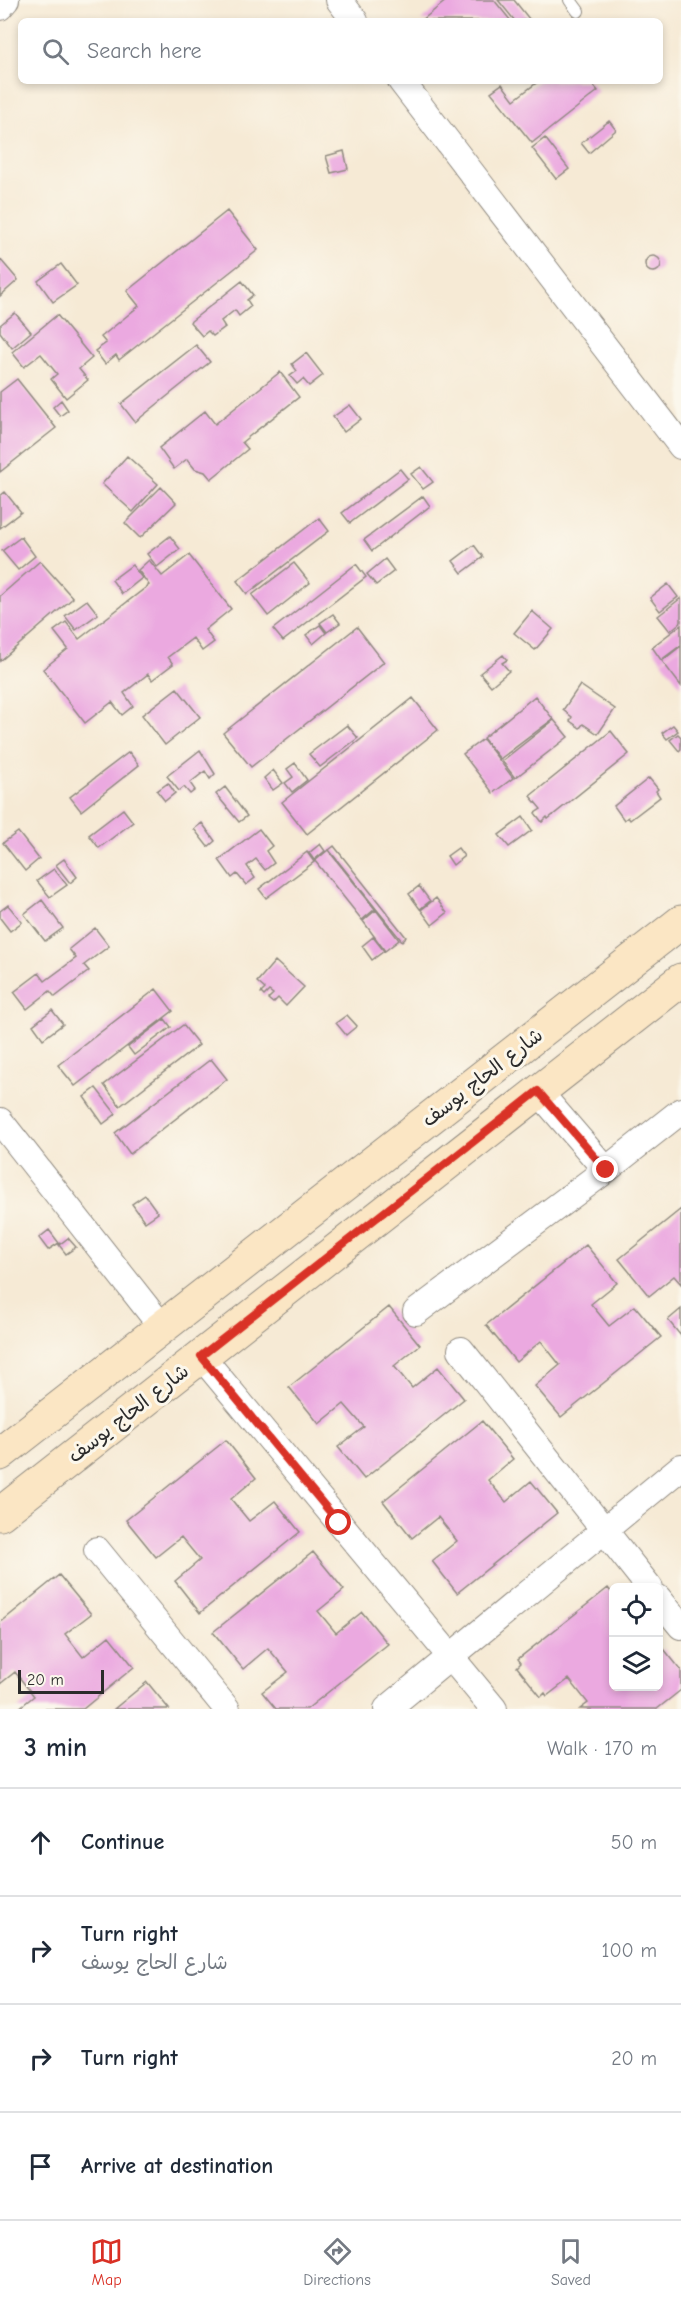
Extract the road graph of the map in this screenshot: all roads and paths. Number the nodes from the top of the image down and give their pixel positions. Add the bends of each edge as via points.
1 (6, 0) edge
2 (339, 0) edge
3 (570, 0) edge
4 (0, 7) edge
5 (579, 11) dead end
6 (353, 18) edge
7 (403, 84) edge
8 (681, 446) edge
9 (681, 922) edge
10 (681, 980) edge
11 (538, 1091) junction
12 (681, 1111) edge
13 (0, 1121) edge
14 (606, 1170) junction
15 (416, 1312) dead end
16 (162, 1327) junction
17 (460, 1350) dead end
18 (201, 1356) junction
19 (0, 1454) edge
20 (681, 1467) edge
21 (0, 1514) edge
22 (604, 1530) junction
23 (96, 1550) dead end
24 (647, 1583) edge
25 (663, 1604) edge
26 (681, 1626) edge
27 (450, 1657) junction
28 (227, 1709) edge
29 (387, 1709) edge
30 (494, 1709) edge

1 - 4 street
2 - 6 street
3 - 5 lane
7 - 8 street
9 - 16 main road, شارع الحاج يوسف
10 - 11 main road, شارع الحاج يوسف
11 - 14 street
11 - 18 main road, شارع الحاج يوسف
12 - 14 street
13 - 16 street
14 - 15 street
16 - 19 main road, شارع الحاج يوسف
17 - 22 street
18 - 21 main road, شارع الحاج يوسف
18 - 27 street
20 - 22 street
22 - 24 street
22 - 27 street
23 - 28 street
25 - 26 street
27 - 29 street
27 - 30 street

